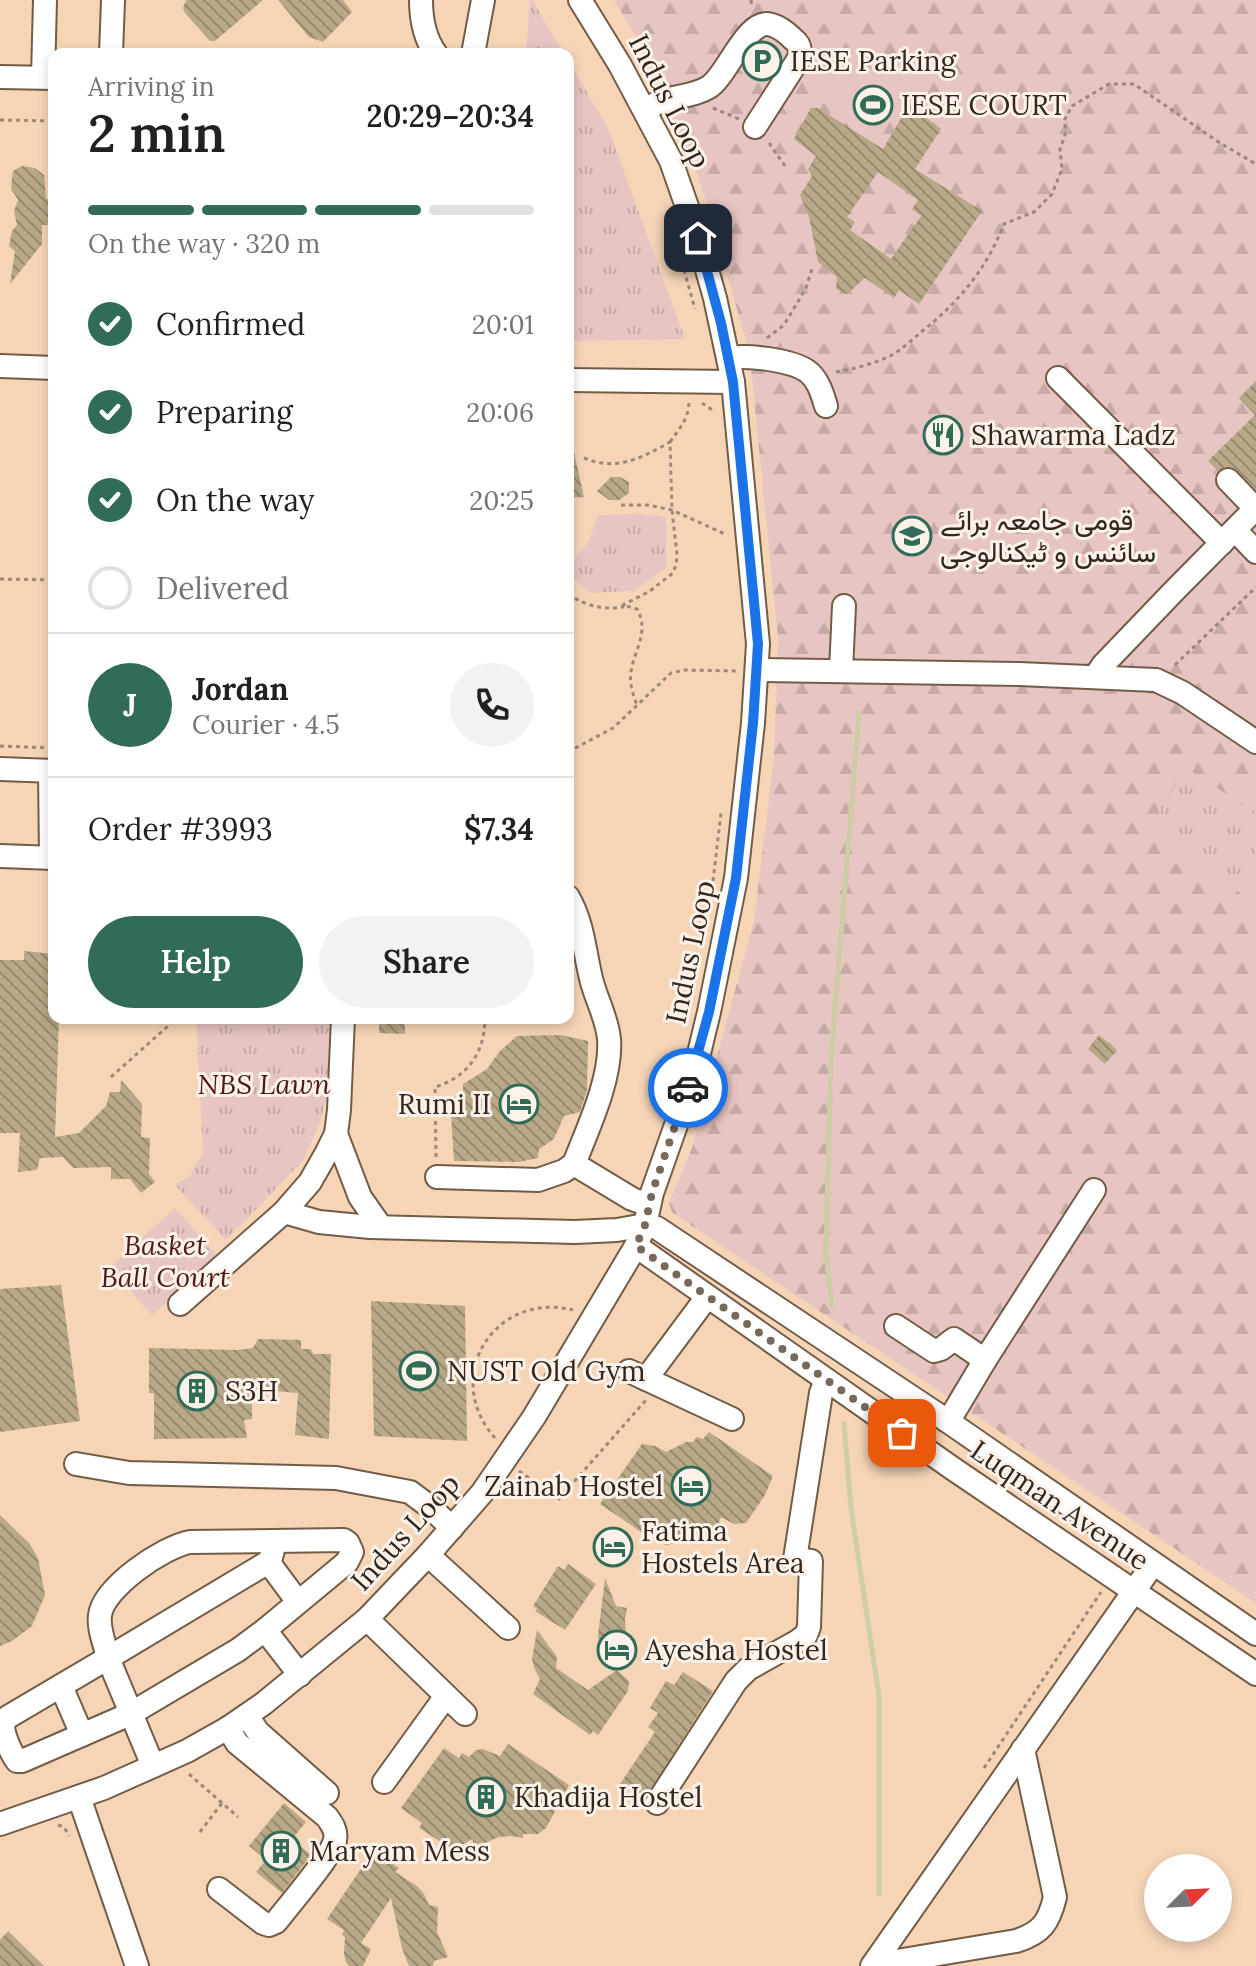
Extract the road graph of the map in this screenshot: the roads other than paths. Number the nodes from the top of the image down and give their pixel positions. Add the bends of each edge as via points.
1 (45, 0) edge
2 (113, 0) edge
3 (421, 0) edge
4 (483, 0) edge
5 (580, 0) edge
6 (111, 48) edge
7 (432, 48) edge
8 (474, 48) edge
9 (0, 77) edge
10 (48, 77) edge
11 (645, 109) junction
12 (755, 127) dead end
13 (736, 357) junction
14 (0, 366) edge
15 (48, 368) edge
16 (1058, 378) dead end
17 (574, 380) edge
18 (733, 382) junction
19 (826, 406) dead end
20 (1228, 480) dead end
21 (1256, 508) edge
22 (1229, 536) junction
23 (1256, 552) edge
24 (844, 606) dead end
25 (747, 670) junction
26 (841, 671) junction
27 (1095, 677) junction
28 (1256, 742) edge
29 (0, 769) edge
30 (48, 771) edge
31 (0, 856) edge
32 (48, 858) edge
33 (574, 910) edge
34 (343, 1024) edge
35 (336, 1134) junction
36 (574, 1164) junction
37 (437, 1177) road end
38 (1094, 1190) dead end
39 (284, 1212) junction
40 (647, 1215) junction
41 (381, 1227) junction
42 (636, 1246) junction
43 (707, 1297) junction
44 (180, 1304) dead end
45 (896, 1326) dead end
46 (985, 1360) junction
47 (826, 1380) junction
48 (732, 1419) dead end
49 (946, 1420) junction
50 (76, 1464) dead end
51 (452, 1528) junction
52 (273, 1551) junction
53 (428, 1555) junction
54 (1153, 1564) junction
55 (1132, 1591) junction
56 (298, 1602) junction
57 (367, 1619) junction
58 (508, 1628) dead end
59 (265, 1630) junction
60 (1253, 1631) edge
61 (108, 1658) junction
62 (1256, 1674) edge
63 (300, 1675) junction
64 (61, 1686) junction
65 (446, 1696) junction
66 (130, 1714) junction
67 (465, 1714) dead end
68 (247, 1716) junction
69 (228, 1728) junction
70 (82, 1735) junction
71 (4, 1747) edge
72 (1023, 1749) junction
73 (153, 1766) junction
74 (384, 1782) dead end
75 (327, 1793) dead end
76 (79, 1797) junction
77 (657, 1803) dead end
78 (4, 1815) edge
79 (219, 1889) dead end
80 (985, 1956) edge
81 (137, 1966) edge
82 (873, 1966) edge

1 - 10 street
2 - 6 street
3 - 7 street
4 - 8 street
5 - 11 street, Indus Loop
9 - 10 street
11 - 12 street via 708,87 746,37 771,24 796,41 800,54
11 - 13 street, Indus Loop via 671,161
13 - 18 street, Indus Loop
13 - 19 street via 788,363 807,371
14 - 15 street
16 - 22 street
17 - 18 street
18 - 25 street, Indus Loop via 758,644
20 - 21 street
21 - 22 street
22 - 23 street
22 - 27 street
24 - 26 street
25 - 26 street
25 - 40 street, Indus Loop via 753,723 727,923 694,1074
26 - 27 street
27 - 28 street via 1156,680
29 - 30 street
31 - 32 street
33 - 36 street via 609,1042 605,1076
34 - 35 street
35 - 39 street via 310,1182
35 - 41 street via 360,1197
36 - 37 street via 538,1180
36 - 40 street, Luqman Avenue via 632,1199
38 - 46 street
39 - 41 street via 319,1222
39 - 44 street
40 - 41 street via 617,1230 575,1232
40 - 42 street, Indus Loop
40 - 49 street, Luqman Avenue via 657,1228
42 - 43 street, Luqman Avenue
42 - 51 street, Indus Loop via 534,1417
43 - 47 street, Luqman Avenue
43 - 48 street via 645,1378
45 - 46 street via 934,1351 954,1339
46 - 49 street
47 - 55 street, Luqman Avenue
47 - 77 street via 795,1559 811,1561 806,1635 736,1681
49 - 54 street, Luqman Avenue
50 - 51 street via 129,1473 336,1478 410,1492
51 - 53 street, Indus Loop
52 - 56 street via 274,1573
52 - 56 street via 344,1540 351,1547 347,1562
52 - 61 street
52 - 61 street via 190,1542 144,1564 100,1611
53 - 57 street, Indus Loop
53 - 58 street
54 - 55 street
54 - 60 street, Luqman Avenue
55 - 62 street, Luqman Avenue
55 - 72 street
56 - 59 street
57 - 63 street, Indus Loop
57 - 65 street
59 - 63 street
59 - 66 street
61 - 64 street
61 - 66 street
63 - 68 street, Indus Loop
64 - 70 street
64 - 71 street via 8,1717
65 - 67 street
65 - 74 street
66 - 70 street
66 - 73 street
68 - 69 street, Indus Loop
68 - 75 street
69 - 73 street, Indus Loop
69 - 79 street via 237,1743 327,1817 335,1842 269,1925
70 - 71 street via 22,1761
72 - 80 street via 1055,1897 1042,1927
72 - 82 street
73 - 76 street, Indus Loop
76 - 78 street, Indus Loop
76 - 81 street
80 - 82 street

